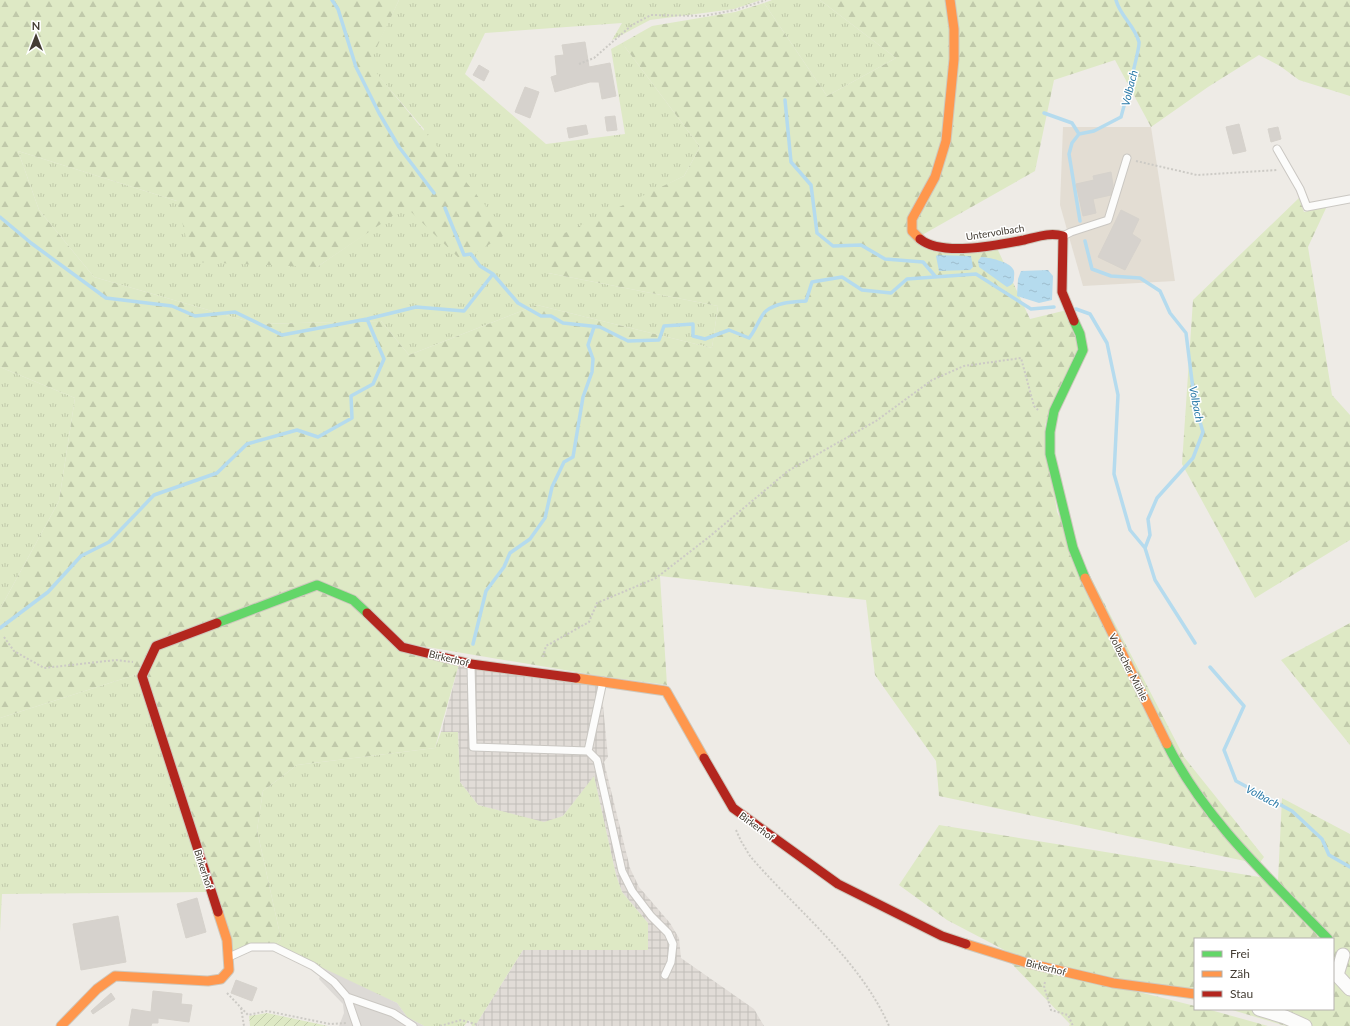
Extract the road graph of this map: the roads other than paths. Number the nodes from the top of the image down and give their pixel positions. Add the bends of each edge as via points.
1 (950, 0) edge
2 (1277, 149) dead end
3 (1127, 158) road end
4 (1350, 199) edge
5 (1063, 236) junction
6 (471, 664) junction
7 (603, 681) junction
8 (588, 751) junction
9 (1327, 938) edge
10 (1334, 946) edge
11 (1347, 955) edge
12 (229, 957) junction
13 (665, 974) dead end
14 (1350, 989) edge
15 (1194, 994) edge
16 (347, 997) junction
17 (1263, 1010) edge
18 (356, 1024) edge
19 (61, 1026) edge
20 (413, 1026) edge
21 (1305, 1026) edge

1 - 5 street, Untervolbach via 954,33 951,94 944,153 932,186 912,218 912,231 916,237 929,244 947,248 996,245 1054,233
2 - 4 lane via 1300,189 1307,207
3 - 5 lane via 1108,220
5 - 9 street, Volbacher Mühle via 1065,250 1062,289 1065,303 1082,340 1082,350 1054,411 1050,454 1073,548 1088,586 1175,760 1212,813 1249,858
6 - 7 street, Birkerhof
6 - 8 lane via 473,747
6 - 12 street, Birkerhof via 402,647 353,600 317,585 156,646 142,676 227,940
7 - 8 lane
7 - 15 street, Birkerhof via 666,691 733,808 838,884 942,936 1047,968 1113,983
8 - 13 lane via 597,760 622,871 632,891 651,916 668,932 673,944 671,962
10 - 11 street
11 - 14 street via 1337,975
12 - 16 lane via 251,947 274,947 314,966 334,982
12 - 19 street, Birkerhof via 229,970 221,980 115,976 97,989
16 - 18 lane
16 - 20 lane via 393,1014
17 - 21 street

